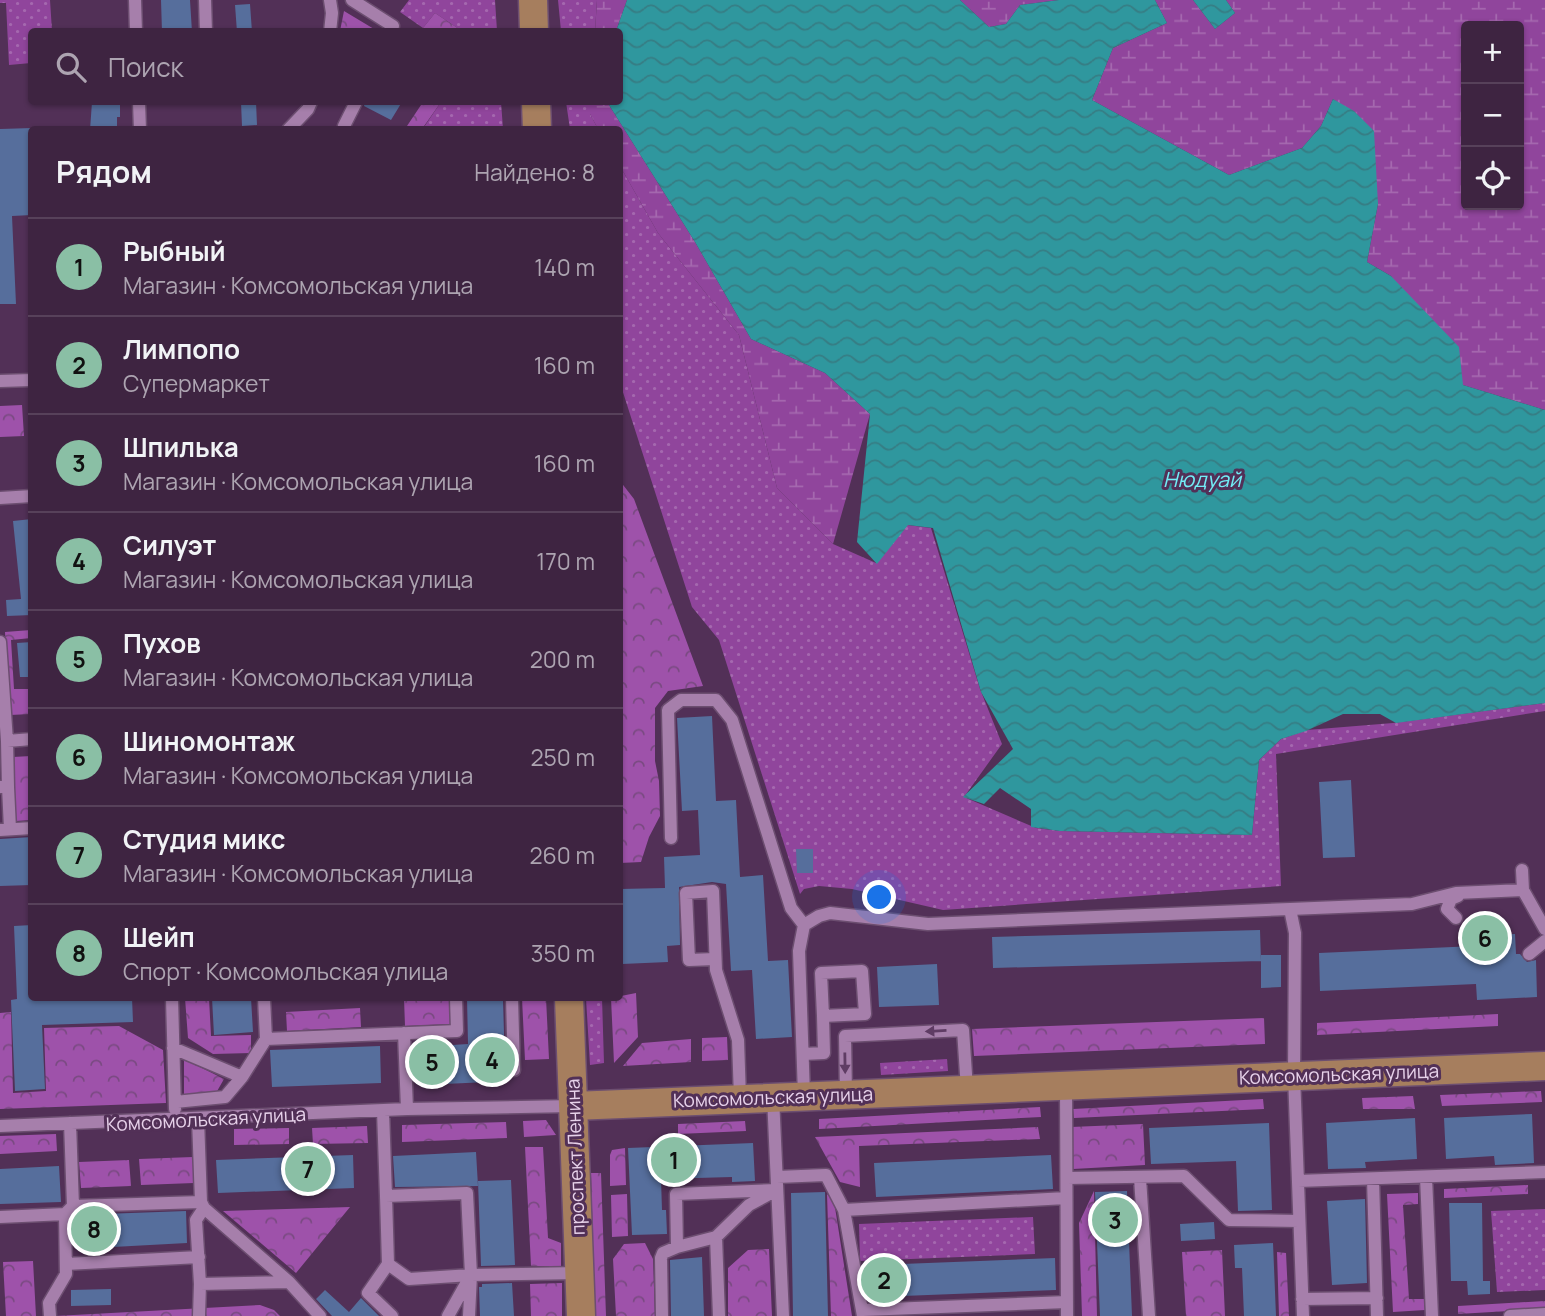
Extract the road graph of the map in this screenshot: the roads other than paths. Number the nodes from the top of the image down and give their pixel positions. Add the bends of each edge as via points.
1 (135, 0) edge
2 (205, 0) edge
3 (330, 0) edge
4 (352, 0) edge
5 (533, 0) edge
6 (136, 28) edge
7 (206, 28) edge
8 (330, 28) edge
9 (392, 28) edge
10 (534, 28) edge
11 (139, 105) edge
12 (310, 105) edge
13 (354, 105) edge
14 (536, 105) edge
15 (140, 126) edge
16 (292, 126) edge
17 (344, 126) edge
18 (537, 126) edge
19 (28, 380) edge
20 (0, 381) edge
21 (28, 496) edge
22 (0, 498) edge
23 (0, 642) edge
24 (1, 681) edge
25 (28, 739) edge
26 (7, 741) junction
27 (4, 787) edge
28 (28, 828) edge
29 (5, 829) edge
30 (671, 838) dead end
31 (1522, 870) dead end
32 (1523, 890) junction
33 (1466, 893) junction
34 (1290, 909) junction
35 (1456, 918) dead end
36 (804, 925) junction
37 (1545, 929) edge
38 (1545, 941) edge
39 (1529, 954) dead end
40 (715, 958) junction
41 (172, 1001) edge
42 (264, 1001) edge
43 (456, 1001) edge
44 (512, 1001) edge
45 (569, 1001) edge
46 (823, 1016) junction
47 (404, 1033) junction
48 (266, 1039) junction
49 (173, 1048) junction
50 (803, 1054) junction
51 (1545, 1066) edge
52 (514, 1070) dead end
53 (1294, 1075) junction
54 (242, 1077) junction
55 (1066, 1086) junction
56 (967, 1089) junction
57 (846, 1094) junction
58 (804, 1095) junction
59 (773, 1097) junction
60 (740, 1098) junction
61 (175, 1102) junction
62 (573, 1106) junction
63 (407, 1110) junction
64 (383, 1111) junction
65 (198, 1119) junction
66 (176, 1120) junction
67 (70, 1123) junction
68 (0, 1126) edge
69 (1545, 1172) edge
70 (1426, 1177) junction
71 (1067, 1178) junction
72 (1140, 1178) junction
73 (1373, 1179) junction
74 (1298, 1181) junction
75 (777, 1184) junction
76 (386, 1196) junction
77 (1066, 1198) junction
78 (203, 1205) junction
79 (69, 1210) junction
80 (844, 1210) junction
81 (0, 1217) edge
82 (1299, 1221) junction
83 (716, 1237) junction
84 (677, 1248) junction
85 (198, 1257) junction
86 (66, 1264) junction
87 (388, 1264) junction
88 (579, 1273) junction
89 (471, 1275) junction
90 (289, 1282) junction
91 (200, 1284) junction
92 (1377, 1298) junction
93 (1302, 1299) junction
94 (1067, 1302) junction
95 (863, 1313) edge
96 (1545, 1314) edge
97 (50, 1316) edge
98 (199, 1316) edge
99 (320, 1316) edge
100 (392, 1316) edge
101 (448, 1316) edge
102 (469, 1316) edge
103 (581, 1316) edge
104 (662, 1316) edge
105 (719, 1316) edge
106 (783, 1316) edge
107 (1068, 1316) edge
108 (1149, 1316) edge
109 (1303, 1316) edge
110 (1377, 1316) edge
111 (1432, 1316) edge
112 (1510, 1316) edge

1 - 6 street
2 - 7 street
3 - 8 street
4 - 9 street
5 - 10 main road
11 - 15 street
12 - 16 street
13 - 17 street
14 - 18 main road
19 - 20 street
21 - 22 street
23 - 24 street
24 - 26 street
25 - 26 street
26 - 27 street
27 - 29 street
28 - 29 street
30 - 36 street via 668,710 681,700 716,700 732,720 791,908
31 - 32 street
32 - 33 street
32 - 37 street
33 - 34 street via 1412,904
33 - 35 street via 1448,903 1447,909
34 - 36 street via 928,924 830,913
34 - 53 street via 1295,933
36 - 50 street via 799,951
38 - 39 street
40 - 40 street via 713,891 686,893 688,960
40 - 60 street via 738,1040
41 - 49 street
42 - 48 street
43 - 47 street via 457,1031
44 - 52 street
45 - 62 main road, проспект Ленина
46 - 46 street via 865,1014 862,971 821,973
46 - 50 street via 824,1053
47 - 48 street
47 - 63 street
48 - 54 street
49 - 54 street
49 - 61 street
50 - 58 street
51 - 53 main road, Комсомольская улица
53 - 55 main road, Комсомольская улица
53 - 74 street
54 - 61 street via 225,1097
55 - 56 main road, Комсомольская улица
55 - 71 street
56 - 57 main road, Комсомольская улица
56 -> 57 street via 963,1030 845,1036
57 - 58 main road, Комсомольская улица
58 - 59 main road, Комсомольская улица
59 - 60 main road, Комсомольская улица
59 - 75 street
60 - 62 main road, Комсомольская улица
61 - 66 street
62 - 63 street, Комсомольская улица
62 - 88 main road, проспект Ленина
63 - 64 street, Комсомольская улица
64 - 65 street, Комсомольская улица
64 - 76 street
65 - 66 street, Комсомольская улица
65 - 78 street
66 - 67 street, Комсомольская улица
67 - 68 street, Комсомольская улица
67 - 79 street
69 - 70 street
70 - 73 street
70 - 111 street
71 - 72 street
71 - 77 street
72 - 82 street via 1184,1176 1229,1220
72 - 108 street
73 - 74 street
73 - 92 street
74 - 82 street
75 - 80 street via 826,1175
75 - 83 street
75 - 84 street via 676,1194
75 - 106 street
76 - 87 street
76 - 89 street via 467,1193
77 - 80 street
77 - 94 street
78 - 79 street
78 - 85 street via 196,1220
78 - 90 street
79 - 81 street
79 - 86 street
80 - 95 street
82 - 93 street
83 - 84 street
83 - 105 street
84 - 104 street via 663,1252 661,1258
85 - 86 street
85 - 91 street
86 - 97 street via 66,1273 49,1303
87 - 89 street via 408,1279
87 - 100 street via 368,1293
88 - 89 street
88 - 103 main road, проспект Ленина
89 - 101 street
89 - 102 street
90 - 91 street
90 - 99 street
91 - 98 street
92 - 93 street
92 - 110 street
93 - 109 street
94 - 95 street
94 - 107 street
96 - 112 street

